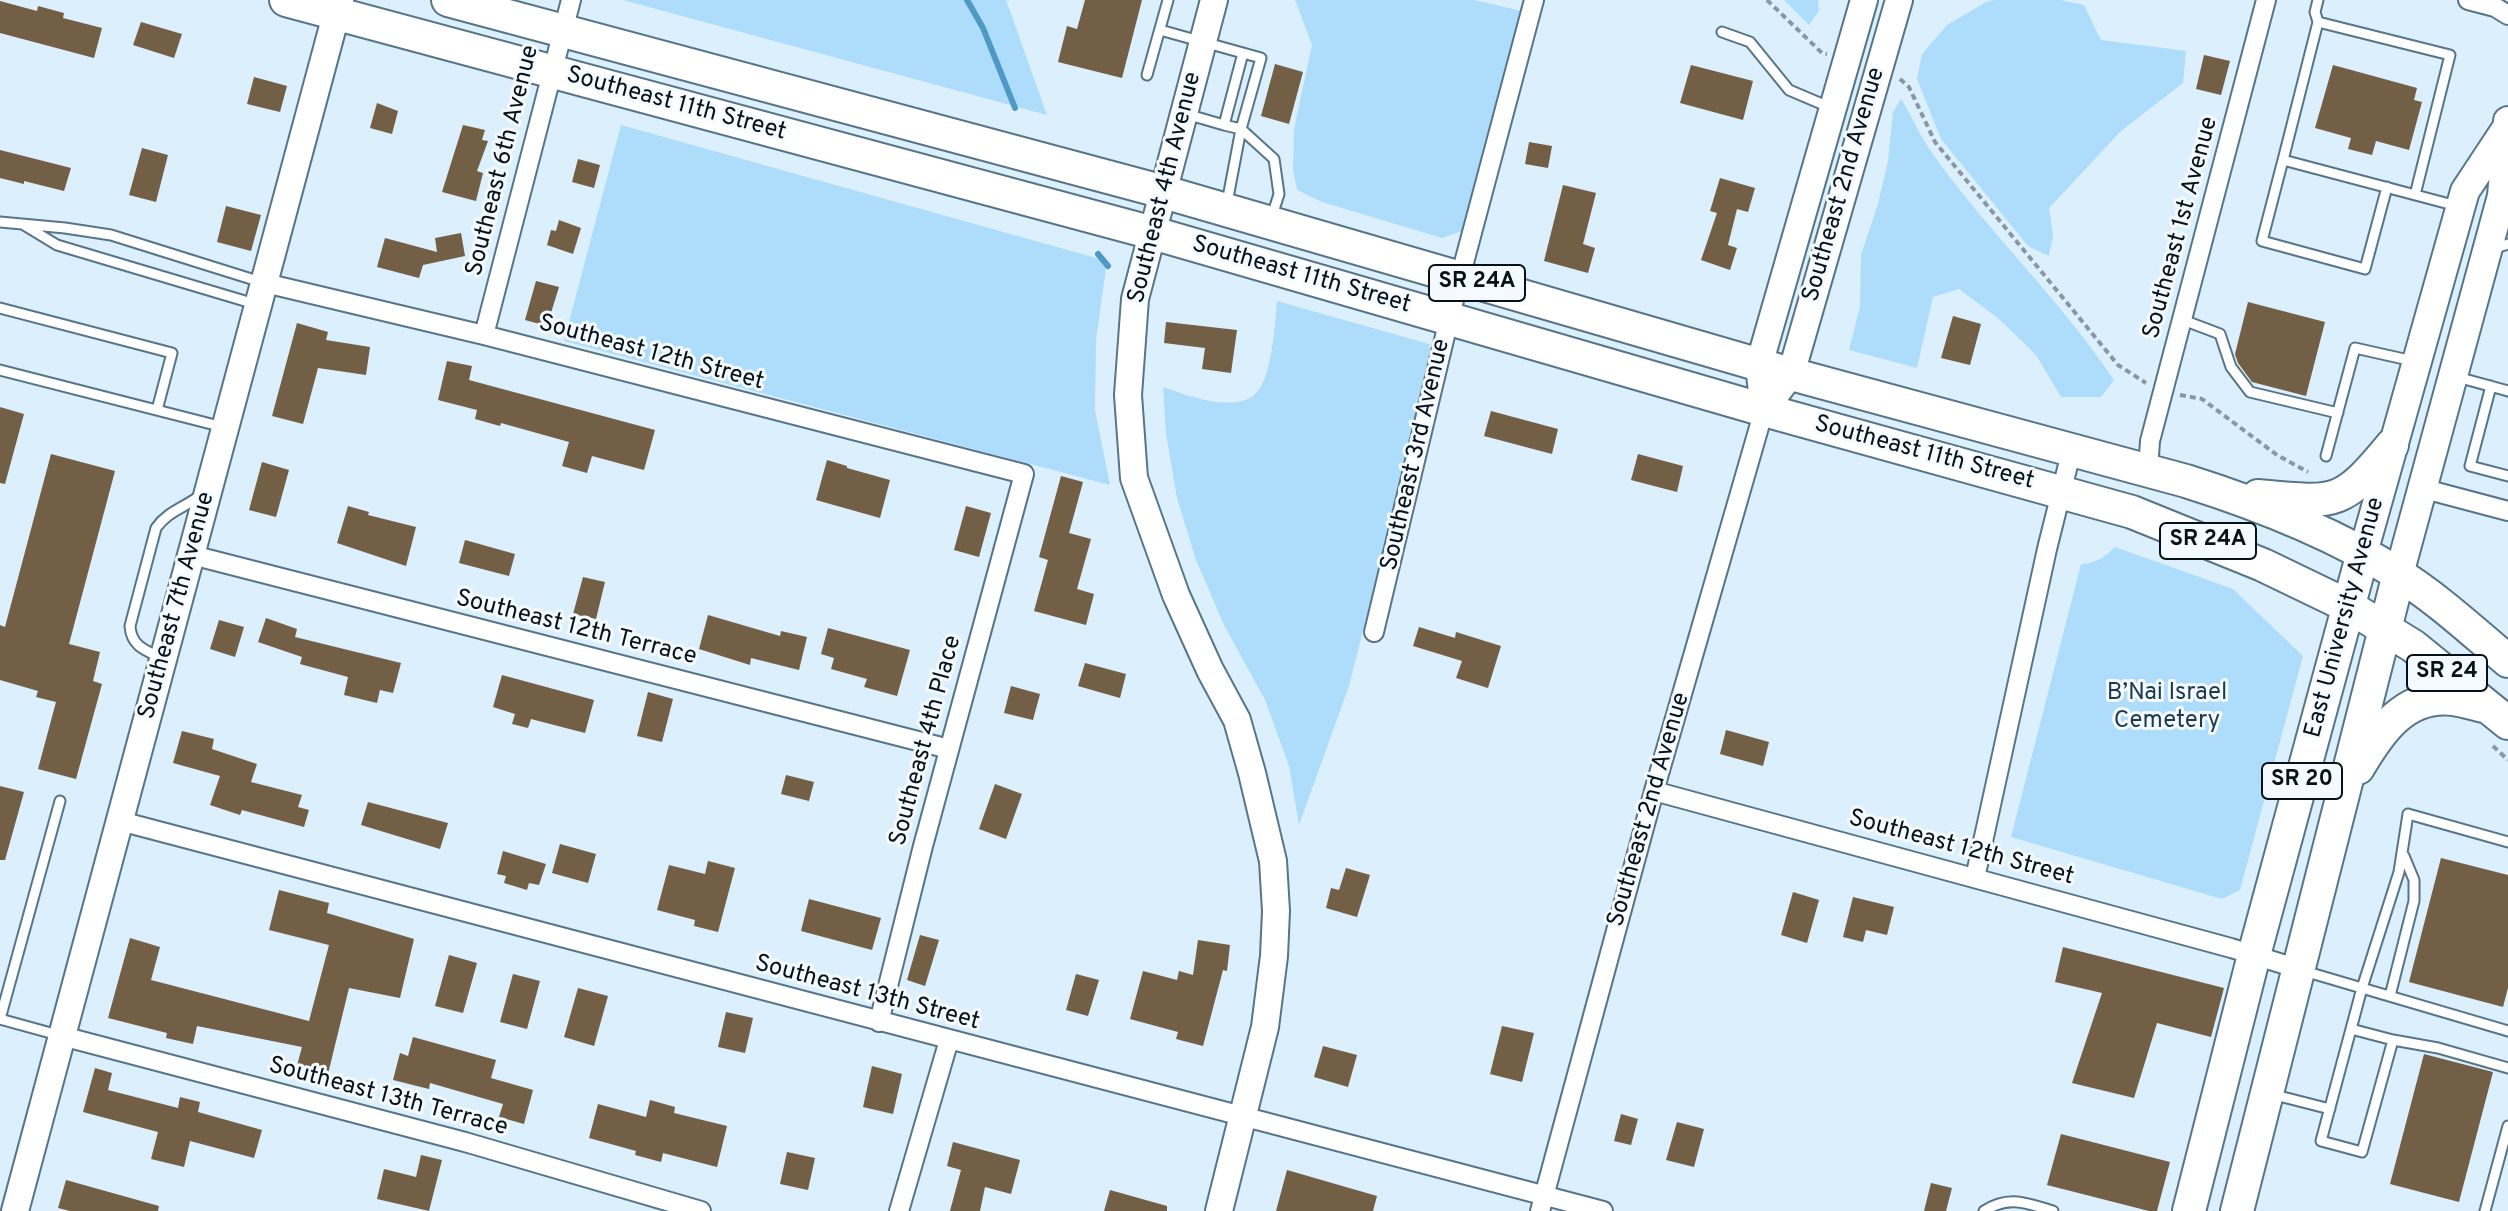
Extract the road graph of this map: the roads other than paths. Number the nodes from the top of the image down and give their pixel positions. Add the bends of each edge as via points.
1 (286, 0) edge
2 (448, 0) edge
3 (571, 0) edge
4 (1168, 0) edge
5 (1214, 0) edge
6 (1534, 0) edge
7 (1864, 0) edge
8 (1899, 0) edge
9 (2266, 0) edge
10 (2318, 0) edge
11 (2468, 0) edge
12 (338, 7) edge
13 (2508, 15) edge
14 (2318, 22) junction
15 (1160, 30) junction
16 (562, 31) junction
17 (1722, 32) dead end
18 (1204, 41) junction
19 (1243, 53) junction
20 (552, 71) junction
21 (1147, 75) dead end
22 (1832, 108) junction
23 (1184, 114) junction
24 (1224, 125) junction
25 (1241, 129) junction
26 (2507, 129) edge
27 (2283, 160) junction
28 (2387, 187) junction
29 (1164, 192) junction
30 (2415, 195) junction
31 (2460, 207) junction
32 (1225, 210) junction
33 (0, 222) edge
34 (22, 223) junction
35 (1270, 223) junction
36 (1153, 233) junction
37 (2498, 247) edge
38 (1460, 278) junction
39 (262, 294) junction
40 (0, 308) edge
41 (1449, 319) junction
42 (2183, 320) junction
43 (484, 335) junction
44 (2416, 362) junction
45 (1759, 365) junction
46 (0, 370) edge
47 (1791, 374) junction
48 (2453, 376) junction
49 (2491, 386) junction
50 (2508, 391) edge
51 (157, 410) junction
52 (1764, 410) junction
53 (2338, 413) junction
54 (226, 428) junction
55 (2392, 445) junction
56 (2072, 449) junction
57 (2326, 456) dead end
58 (2148, 470) junction
59 (1024, 474) joint
60 (2508, 476) edge
61 (210, 488) junction
62 (2421, 488) junction
63 (2062, 491) junction
64 (2221, 492) junction
65 (2508, 511) edge
66 (2363, 553) junction
67 (192, 555) junction
68 (2399, 574) junction
69 (2348, 606) junction
70 (2385, 627) junction
71 (1374, 632) dead end
72 (2500, 650) edge
73 (164, 658) junction
74 (2499, 715) edge
75 (949, 749) junction
76 (1654, 791) junction
77 (2342, 795) junction
78 (60, 801) dead end
79 (120, 821) junction
80 (2508, 842) edge
81 (2402, 852) junction
82 (1975, 878) junction
83 (2254, 955) junction
84 (2299, 969) junction
85 (2362, 988) junction
86 (2390, 996) junction
87 (0, 1019) edge
88 (879, 1022) junction
89 (2351, 1029) junction
90 (2508, 1031) edge
91 (62, 1036) junction
92 (949, 1040) junction
93 (2393, 1040) junction
94 (2508, 1068) edge
95 (2267, 1092) junction
96 (2330, 1109) junction
97 (1244, 1118) junction
98 (2508, 1126) edge
99 (1542, 1203) edge
100 (15, 1211) edge
101 (701, 1211) edge
102 (899, 1211) edge
103 (1219, 1211) edge
104 (1603, 1211) edge
105 (1984, 1211) edge
106 (2053, 1211) edge
107 (2189, 1211) edge
108 (2237, 1211) edge
109 (2485, 1211) edge

1 - 12 highway, Southeast 11th Street / SR 24A
2 - 16 highway, Southeast 11th Street / SR 24A
3 - 16 street, Southeast 6th Avenue
4 - 15 lane
5 - 18 street, Southeast 4th Avenue
6 - 38 street, Southeast 3rd Avenue
7 - 22 street, Southeast 2nd Avenue
8 - 47 street, Southeast 2nd Avenue
9 - 42 street, Southeast 1st Avenue
10 - 14 lane
11 - 13 street
12 - 20 highway, Southeast 11th Street / SR 24A
12 - 39 street, Southeast 7th Avenue
14 - 27 lane
14 - 30 lane via 2450,55
15 - 18 lane
15 - 21 lane
16 - 20 street, Southeast 6th Avenue
16 - 29 highway, Southeast 11th Street / SR 24A
17 - 22 lane via 1750,42 1789,90
18 - 19 lane
18 - 23 street, Southeast 4th Avenue
19 - 24 lane
19 - 25 lane via 1261,58
20 - 36 highway, Southeast 11th Street / SR 24A
20 - 43 street, Southeast 6th Avenue
22 - 45 street, Southeast 2nd Avenue
23 - 24 lane
23 - 29 street, Southeast 4th Avenue
24 - 25 lane
25 - 32 lane
25 - 35 lane via 1274,159 1279,194
26 - 31 main road, East University Avenue / SR 20
26 - 37 main road, East University Avenue / SR 20
27 - 28 lane
27 - 28 lane via 2262,241 2365,269
28 - 30 lane
29 - 32 highway, Southeast 11th Street / SR 24A
29 - 36 street, Southeast 4th Avenue
30 - 31 lane
31 - 44 main road, East University Avenue / SR 20
32 - 35 highway, Southeast 11th Street / SR 24A
33 - 34 lane
34 - 39 lane via 111,235
34 - 39 lane via 57,245
35 - 38 highway, Southeast 11th Street / SR 24A
36 - 41 highway, Southeast 11th Street / SR 24A
36 - 97 street, Southeast 4th Avenue via 1135,299 1128,395 1134,478 1164,565 1237,720 1273,861 1274,956 1265,1027
37 - 48 main road, East University Avenue / SR 20
38 - 41 street, Southeast 3rd Avenue
38 - 45 highway, Southeast 11th Street / SR 24A
39 - 43 street, Southeast 12th Street
39 - 54 street, Southeast 7th Avenue
40 - 51 lane via 172,353
41 - 52 highway, Southeast 11th Street / SR 24A
41 - 71 street, Southeast 3rd Avenue
42 - 53 lane via 2220,334 2231,367 2250,392
42 - 58 street, Southeast 1st Avenue via 2150,441
43 - 59 street, Southeast 12th Street
44 - 53 lane via 2355,348
44 - 55 main road, East University Avenue / SR 20
45 - 47 highway, Southeast 11th Street / SR 24A
45 - 52 street, Southeast 2nd Avenue
46 - 51 lane
47 - 52 street, Southeast 2nd Avenue
47 - 56 highway, Southeast 11th Street / SR 24A
48 - 49 lane
48 - 62 main road, East University Avenue / SR 20
49 - 50 lane
49 - 60 lane via 2470,466
51 - 54 lane
52 - 63 highway, Southeast 11th Street / SR 24A
52 - 76 street, Southeast 2nd Avenue
53 - 57 lane
54 - 61 street, Southeast 7th Avenue
55 - 64 highway via 2355,487 2327,500
55 - 66 main road, East University Avenue / SR 20
56 - 58 highway, Southeast 11th Street / SR 24A
56 - 63 street
58 - 64 highway, Southeast 11th Street / SR 24A
59 - 75 street, Southeast 4th Place
61 - 67 street, Southeast 7th Avenue
61 - 73 lane via 165,516 152,542 131,636 141,649
62 - 65 street
62 - 68 main road, East University Avenue / SR 20
63 - 69 highway, Southeast 11th Street / SR 24A via 2197,537
63 - 82 street
64 - 66 highway, Southeast 11th Street / SR 24A
66 - 68 highway, Southeast 11th Street / SR 24A
66 - 69 highway, East University Avenue / SR 20
67 - 73 street, Southeast 7th Avenue
67 - 75 street, Southeast 12th Terrace
68 - 70 highway, East University Avenue / SR 20
68 - 72 highway, SR 24
69 - 70 highway, SR 24
69 - 83 highway, East University Avenue / SR 20
70 - 74 highway, SR 24
70 - 77 highway, East University Avenue / SR 20
73 - 79 street, Southeast 7th Avenue
74 - 77 highway via 2452,699 2411,706 2375,739
75 - 88 street, Southeast 4th Place
76 - 82 street, Southeast 12th Street
76 - 99 street, Southeast 2nd Avenue
77 - 84 highway, East University Avenue / SR 20
78 - 87 lane
79 - 88 street, Southeast 13th Street
79 - 91 street, Southeast 7th Avenue
80 - 81 lane via 2408,814
81 - 85 lane
81 - 86 lane via 2414,880 2414,901
82 - 83 street, Southeast 12th Street
83 - 84 street, Southeast 12th Street
83 - 107 highway, East University Avenue / SR 20
84 - 85 lane
84 - 95 highway, East University Avenue / SR 20
85 - 86 lane
85 - 89 lane
86 - 90 lane
87 - 91 lane
88 - 92 street, Southeast 13th Street
89 - 93 lane
89 - 96 lane
91 - 100 street, Southeast 7th Avenue
91 - 101 street, Southeast 13th Terrace via 465,1142
92 - 97 street, Southeast 13th Street
92 - 102 street
93 - 94 lane
93 - 96 lane via 2362,1152 2321,1141
95 - 96 lane
95 - 108 highway, East University Avenue / SR 20
97 - 99 street, Southeast 13th Street
97 - 103 street
98 - 109 lane
99 - 104 street, Southeast 13th Street
105 - 106 lane via 2003,1201

